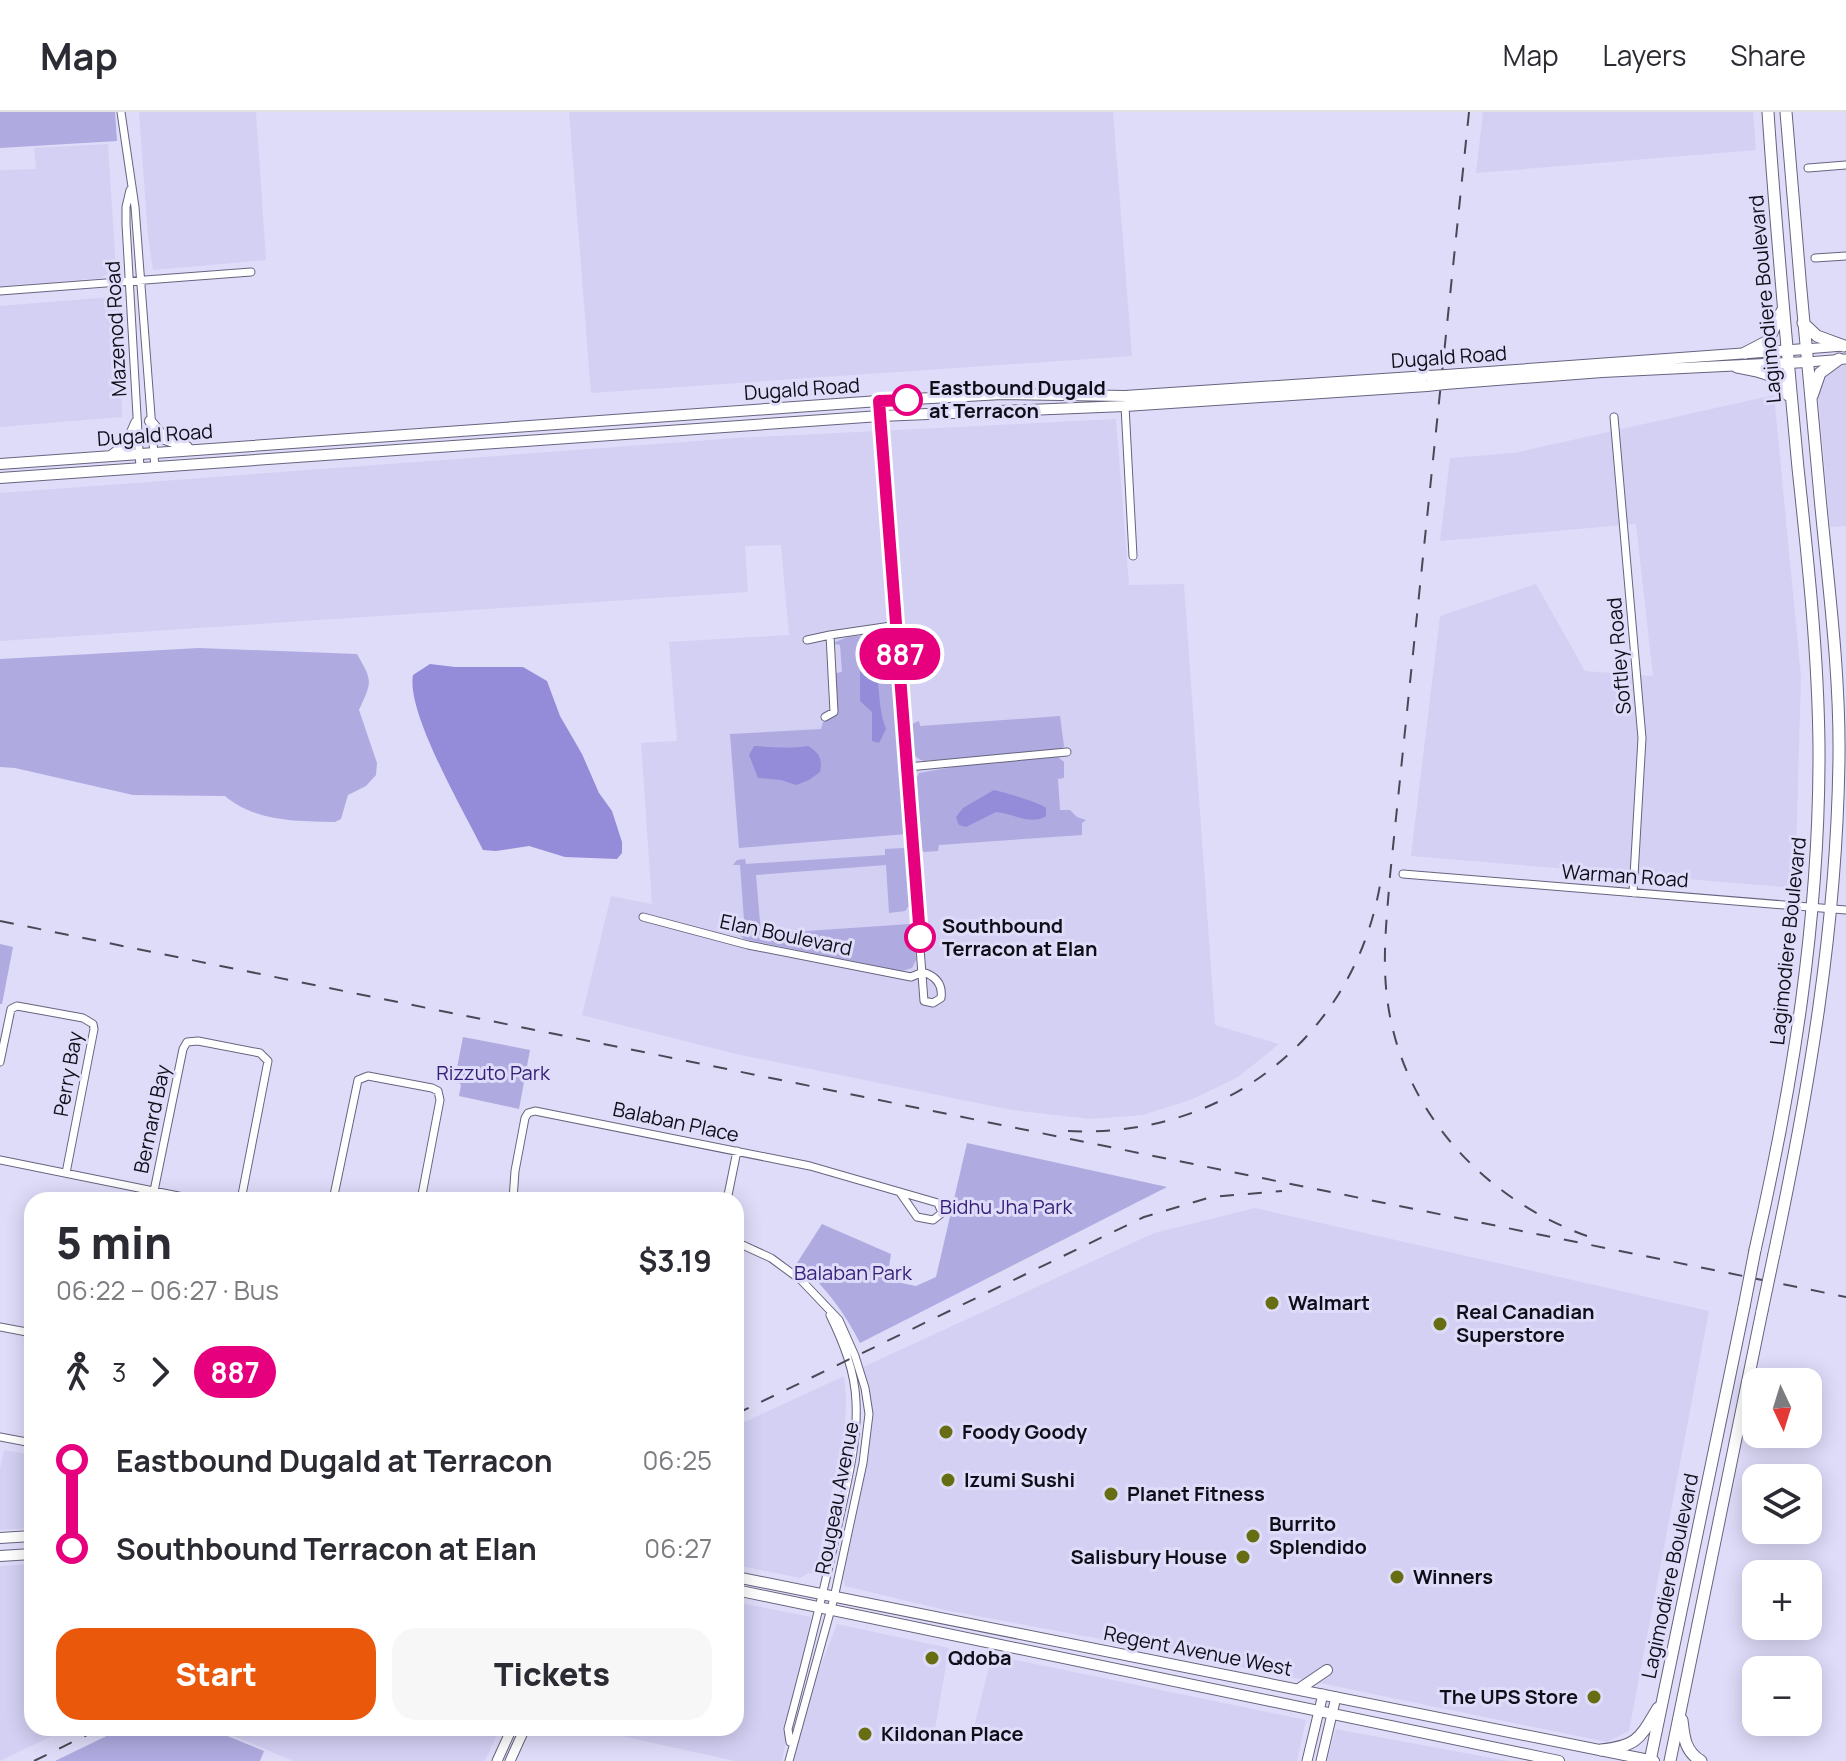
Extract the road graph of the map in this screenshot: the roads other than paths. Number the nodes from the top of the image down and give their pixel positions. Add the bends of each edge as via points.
1 (121, 112) edge
2 (1768, 112) edge
3 (1786, 112) edge
4 (1846, 165) edge
5 (1808, 168) dead end
6 (130, 188) junction
7 (1846, 256) edge
8 (1815, 258) dead end
9 (251, 272) dead end
10 (141, 279) junction
11 (130, 280) junction
12 (0, 291) edge
13 (1783, 306) junction
14 (1803, 322) junction
15 (1845, 346) edge
16 (1745, 353) junction
17 (1806, 355) junction
18 (1788, 357) junction
19 (1842, 359) edge
20 (1737, 367) junction
21 (1446, 380) junction
22 (1428, 381) junction
23 (1810, 400) junction
24 (879, 401) junction
25 (1125, 406) junction
26 (1793, 411) junction
27 (880, 416) junction
28 (1614, 417) dead end
29 (150, 421) junction
30 (136, 423) junction
31 (201, 450) junction
32 (153, 453) junction
33 (138, 454) junction
34 (108, 457) junction
35 (0, 464) edge
36 (140, 468) junction
37 (155, 468) junction
38 (0, 478) edge
39 (1133, 556) dead end
40 (898, 625) junction
41 (830, 635) junction
42 (807, 640) dead end
43 (825, 717) dead end
44 (1067, 752) dead end
45 (908, 767) junction
46 (1403, 874) dead end
47 (1633, 893) junction
48 (1813, 907) junction
49 (1832, 909) junction
50 (1846, 910) edge
51 (643, 917) dead end
52 (0, 1062) edge
53 (737, 1151) junction
54 (0, 1160) edge
55 (66, 1173) junction
56 (154, 1191) junction
57 (159, 1192) edge
58 (243, 1192) edge
59 (335, 1192) edge
60 (423, 1192) edge
61 (514, 1192) edge
62 (729, 1192) edge
63 (901, 1194) junction
64 (744, 1246) edge
65 (825, 1306) junction
66 (0, 1327) edge
67 (24, 1332) edge
68 (0, 1437) edge
69 (24, 1442) edge
70 (24, 1536) edge
71 (0, 1538) edge
72 (24, 1554) edge
73 (0, 1556) edge
74 (744, 1579) edge
75 (744, 1591) edge
76 (827, 1603) junction
77 (940, 1619) junction
78 (956, 1622) junction
79 (999, 1631) junction
80 (938, 1632) junction
81 (970, 1639) junction
82 (987, 1642) junction
83 (1072, 1644) junction
84 (1093, 1649) junction
85 (1051, 1656) junction
86 (1074, 1661) junction
87 (1327, 1670) dead end
88 (1299, 1689) junction
89 (1323, 1694) junction
90 (1336, 1697) junction
91 (1663, 1700) junction
92 (1680, 1709) junction
93 (1318, 1712) junction
94 (1332, 1716) junction
95 (1448, 1719) junction
96 (508, 1736) edge
97 (521, 1736) edge
98 (1445, 1738) junction
99 (1601, 1750) junction
100 (497, 1761) edge
101 (510, 1761) edge
102 (789, 1761) edge
103 (1307, 1761) edge
104 (1321, 1761) edge
105 (1559, 1761) edge
106 (1651, 1761) edge
107 (1670, 1761) edge
108 (1701, 1761) edge

1 - 6 street, Mazenod Road
2 - 13 main road, Lagimodiere Boulevard
3 - 14 main road, Lagimodiere Boulevard
4 - 5 street
6 - 10 street, Mazenod Road
6 - 11 street, Mazenod Road
7 - 8 street
9 - 10 street
10 - 11 street
10 - 29 street, Mazenod Road
11 - 12 street
11 - 30 street, Mazenod Road
13 - 16 main road via 1768,341
13 - 18 main road, Lagimodiere Boulevard
14 - 15 main road via 1817,336
14 - 17 main road, Lagimodiere Boulevard
15 - 17 street, Dugald Road
16 - 18 main road, Dugald Road
16 - 21 main road, Dugald Road
17 - 18 main road, Dugald Road
17 - 19 street, Dugald Road
17 - 23 main road, Lagimodiere Boulevard
18 - 20 main road, Dugald Road
18 - 26 main road, Lagimodiere Boulevard
19 - 23 main road via 1818,376
20 - 21 main road, Dugald Road
20 - 26 main road via 1778,379
21 - 22 main road, Dugald Road, bridge
22 - 24 main road, Dugald Road
22 - 25 main road, Dugald Road
23 - 49 main road, Lagimodiere Boulevard via 1839,755
24 - 27 street
24 - 31 main road, Dugald Road
25 - 27 main road, Dugald Road
25 - 39 street
26 - 48 main road, Lagimodiere Boulevard via 1817,685
27 - 37 main road, Dugald Road
27 - 40 street
28 - 47 street, Softley Road via 1642,738
29 - 31 main road via 165,439
29 - 32 street, Mazenod Road
30 - 33 street, Mazenod Road
30 - 34 main road via 127,444
31 - 32 main road, Dugald Road
32 - 33 main road, Dugald Road
32 - 37 street, Mazenod Road
33 - 34 main road, Dugald Road
33 - 36 street, Mazenod Road
34 - 35 main road, Dugald Road
36 - 37 main road, Dugald Road
36 - 38 main road, Dugald Road
40 - 41 street
40 - 45 street
41 - 42 street
41 - 43 street via 834,712
44 - 45 street
45 - 51 street, Elan Boulevard via 923,972 911,977 871,970
46 - 47 street, Warman Road
47 - 48 street, Warman Road
48 - 49 street, Warman Road
48 - 91 main road, Lagimodiere Boulevard, bridge via 1792,1068
49 - 50 street, Warman Road
49 - 92 main road, Lagimodiere Boulevard, bridge via 1816,1039
52 - 55 street, Perry Bay via 11,1009 17,1006 93,1024
53 - 61 street, Balaban Place via 535,1111 525,1118
53 - 62 street
53 - 63 street, Balaban Place via 810,1166
54 - 55 street
55 - 56 street
56 - 57 street
56 - 58 street, Bernard Bay via 183,1049 187,1042 198,1041 260,1053 268,1061
59 - 60 street via 358,1080 368,1076 438,1091
63 - 63 street, Balaban Place via 938,1203 942,1213 933,1220 917,1217
64 - 65 street, Rougeau Avenue via 801,1280
65 - 76 street, Rougeau Avenue via 842,1339 856,1400 854,1443
65 - 76 street, Rougeau Avenue via 848,1336 869,1414 863,1463
66 - 67 street
68 - 69 street
70 - 71 main road
72 - 73 main road
74 - 76 main road, Regent Avenue West
75 - 76 main road, Regent Avenue West
76 - 77 main road, Regent Avenue West
76 - 80 main road, Regent Avenue West
76 - 102 street via 788,1729
77 - 78 main road, Regent Avenue West
77 - 80 main road
78 - 79 main road, Regent Avenue West
78 - 81 main road
79 - 82 main road
79 - 83 main road, Regent Avenue West
80 - 81 main road, Regent Avenue West
81 - 82 main road, Regent Avenue West
82 - 85 main road, Regent Avenue West
83 - 84 main road, Regent Avenue West
83 - 85 main road
84 - 86 main road
84 - 88 main road, Regent Avenue West
85 - 86 main road, Regent Avenue West
86 - 93 main road, Regent Avenue West
87 - 88 main road
88 - 89 main road, Regent Avenue West
89 - 90 main road, Regent Avenue West
89 - 93 street
90 - 94 street
90 - 95 main road, Regent Avenue West
91 - 99 main road via 1636,1742
91 - 106 main road, Lagimodiere Boulevard
92 - 107 main road, Lagimodiere Boulevard
92 - 108 main road via 1685,1744
93 - 94 main road, Regent Avenue West
93 - 103 street
94 - 98 main road, Regent Avenue West
94 - 104 street
95 - 98 main road
95 - 99 main road, Regent Avenue West
96 - 100 street
97 - 101 street
98 - 105 main road, Regent Avenue West
99 - 106 main road, Regent Avenue West

